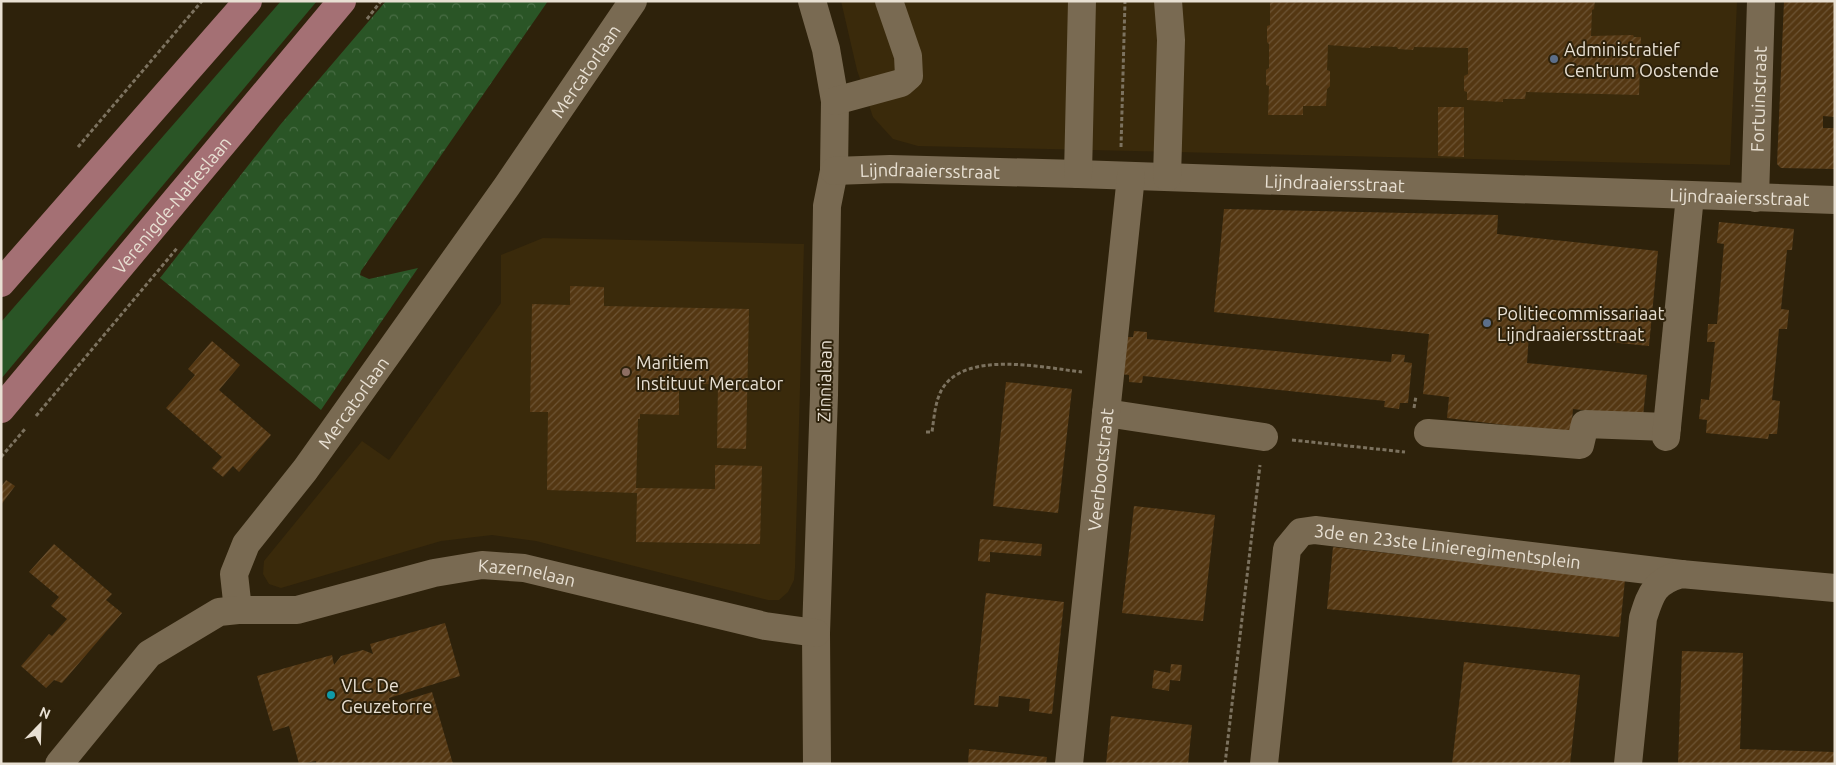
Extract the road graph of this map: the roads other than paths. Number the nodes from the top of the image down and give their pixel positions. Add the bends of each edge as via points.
1 (248, 1) edge
2 (342, 1) edge
3 (633, 1) edge
4 (812, 1) edge
5 (889, 1) edge
6 (1082, 1) edge
7 (1168, 1) edge
8 (1761, 1) edge
9 (835, 101) junction
10 (834, 171) junction
11 (1078, 174) junction
12 (1126, 176) junction
13 (1167, 177) junction
14 (1690, 196) junction
15 (1755, 198) junction
16 (1835, 200) edge
17 (1, 283) edge
18 (1, 409) edge
19 (1106, 413) junction
20 (1417, 433) road end
21 (1264, 437) road end
22 (1681, 574) junction
23 (1835, 588) edge
24 (238, 610) junction
25 (816, 633) junction
26 (59, 764) edge
27 (817, 764) edge
28 (1069, 764) edge
29 (1264, 764) edge
30 (1628, 764) edge

1 - 17 main road
2 - 18 main road, Verenigde-Natieslaan
3 - 24 street, Mercatorlaan via 507,186 305,470 246,544 234,574
4 - 9 street, Zinnialaan via 826,49
5 - 9 street via 908,56 909,76 901,82
6 - 11 street
7 - 13 street via 1171,40
8 - 15 street, Fortuinstraat
9 - 10 street, Zinnialaan
10 - 11 street, Lijndraaiersstraat via 890,169
10 - 25 street, Zinnialaan via 827,206
11 - 12 street, Lijndraaiersstraat
12 - 13 street, Lijndraaiersstraat
12 - 19 street, Veerbootstraat
13 - 14 street, Lijndraaiersstraat
14 - 15 street, Lijndraaiersstraat
14 - 20 street via 1667,432 1585,424 1580,445
15 - 16 street, Lijndraaiersstraat
19 - 21 street
19 - 28 street, Veerbootstraat
22 - 23 street, 3de en 23ste Linieregimentsplein
22 - 29 street, 3de en 23ste Linieregimentsplein via 1315,530 1301,532 1287,549
22 - 30 street via 1663,580 1650,598 1643,618
24 - 25 street, Kazernelaan via 298,610 434,573 482,565 524,568 765,626
24 - 26 street via 219,612 149,654
25 - 27 street, Zinnialaan

